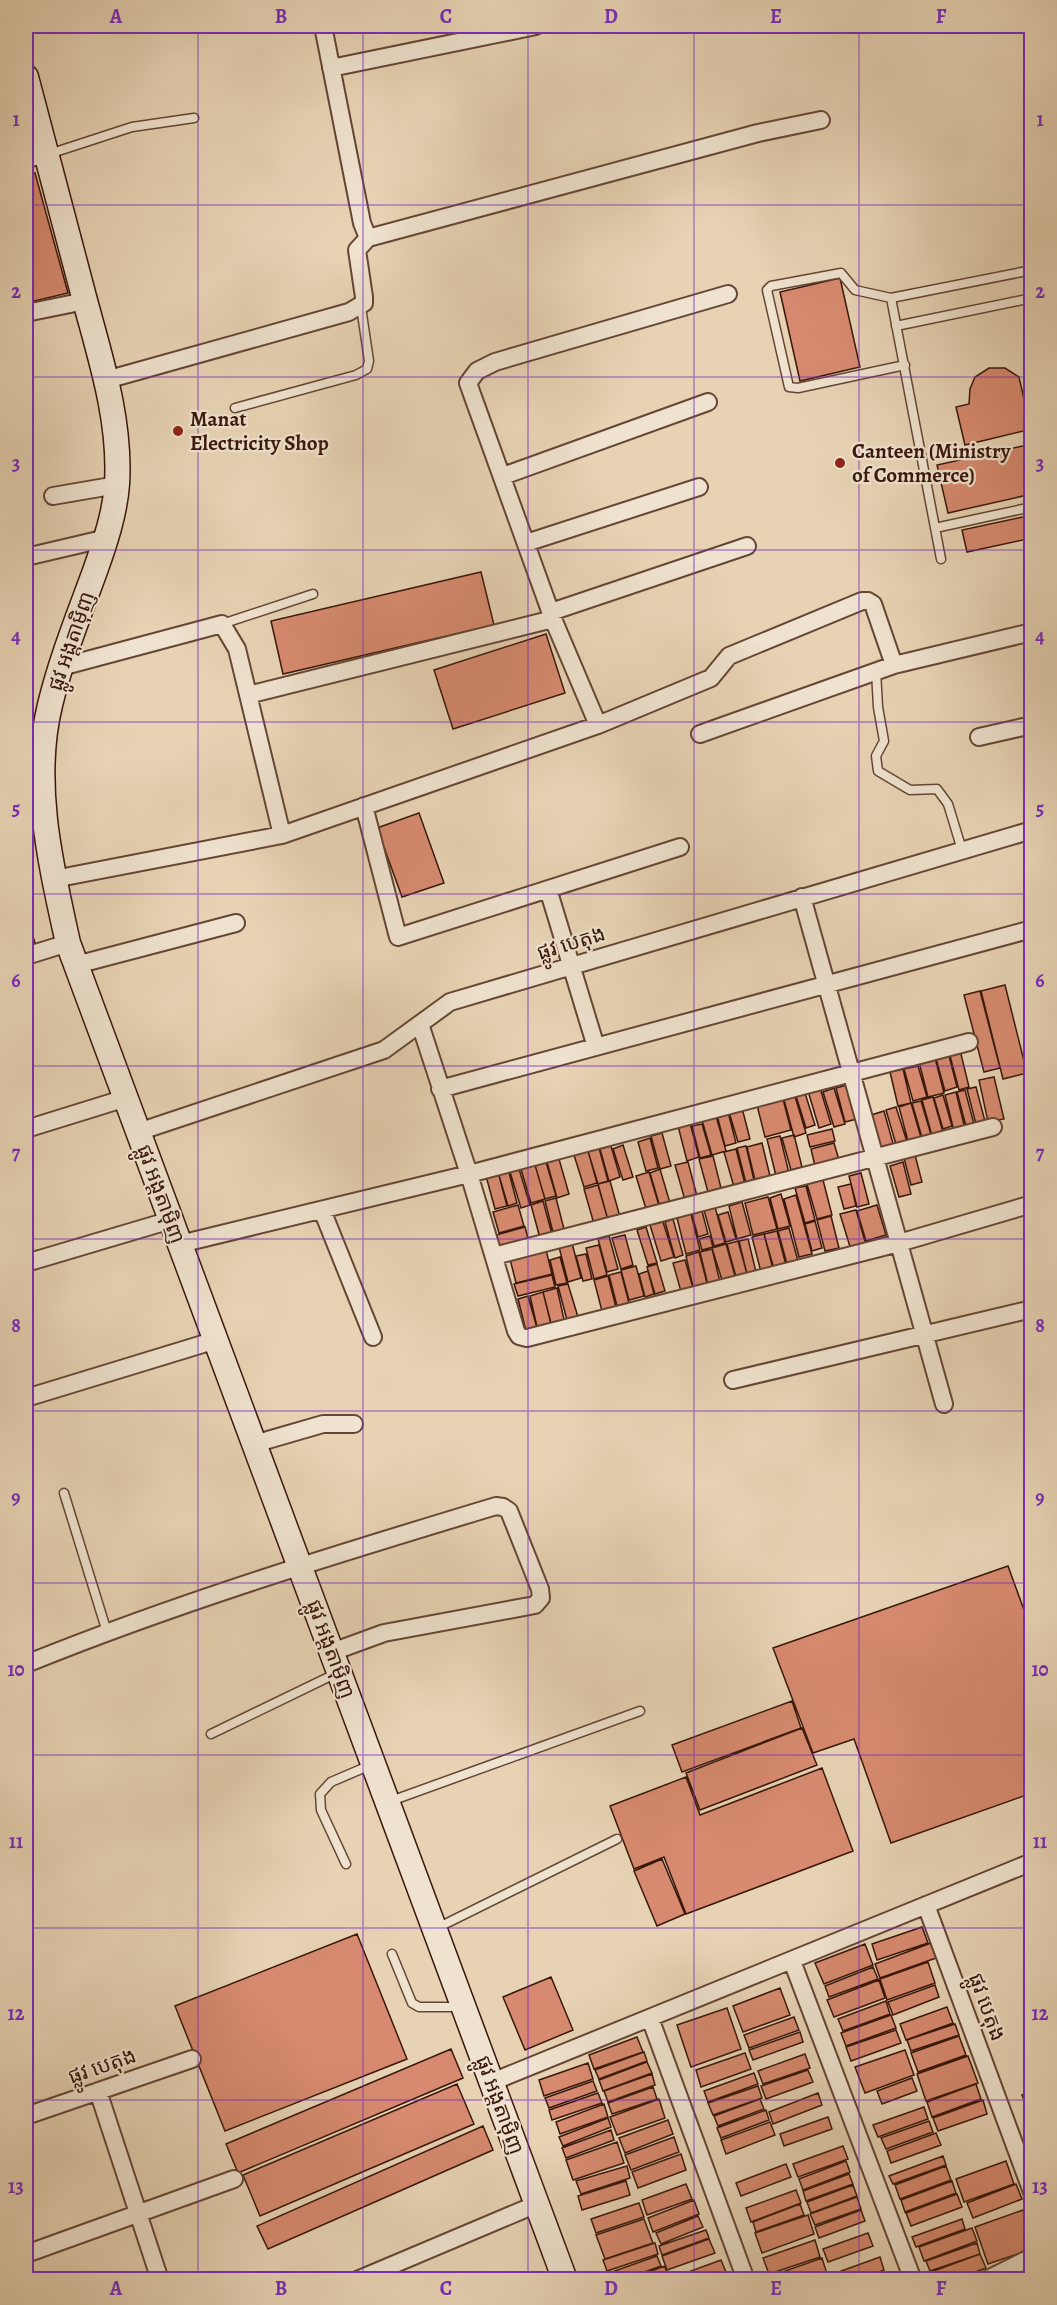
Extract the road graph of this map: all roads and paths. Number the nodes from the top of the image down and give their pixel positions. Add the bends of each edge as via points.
1 (323, 26) edge
2 (536, 26) edge
3 (331, 68) junction
4 (26, 77) edge
5 (194, 118) dead end
6 (821, 120) dead end
7 (36, 157) edge
8 (368, 238) junction
9 (1032, 270) edge
10 (728, 294) dead end
11 (891, 298) junction
12 (1032, 298) edge
13 (85, 301) junction
14 (361, 307) junction
15 (26, 313) edge
16 (897, 326) junction
17 (905, 365) junction
18 (106, 380) junction
19 (708, 402) dead end
20 (235, 408) dead end
21 (503, 476) junction
22 (117, 485) junction
23 (699, 487) dead end
24 (53, 496) dead end
25 (1032, 507) edge
26 (935, 528) junction
27 (107, 538) junction
28 (526, 543) junction
29 (747, 546) dead end
30 (26, 557) edge
31 (941, 560) dead end
32 (313, 594) dead end
33 (552, 616) junction
34 (222, 624) junction
35 (1032, 632) edge
36 (894, 665) junction
37 (61, 666) junction
38 (876, 671) junction
39 (248, 695) junction
40 (1032, 725) edge
41 (598, 726) junction
42 (700, 734) dead end
43 (979, 737) dead end
44 (34, 750) edge
45 (364, 806) junction
46 (1032, 830) edge
47 (282, 835) junction
48 (681, 847) dead end
49 (962, 850) junction
50 (54, 879) junction
51 (548, 889) junction
52 (802, 897) junction
53 (236, 923) dead end
54 (1032, 929) edge
55 (72, 954) junction
56 (26, 956) edge
57 (571, 966) junction
58 (826, 984) junction
59 (420, 1024) junction
60 (969, 1042) dead end
61 (596, 1047) junction
62 (851, 1072) junction
63 (440, 1089) junction
64 (126, 1098) junction
65 (993, 1127) dead end
66 (26, 1129) edge
67 (138, 1132) junction
68 (875, 1156) junction
69 (469, 1174) junction
70 (1032, 1204) edge
71 (321, 1210) junction
72 (171, 1220) junction
73 (899, 1243) junction
74 (180, 1244) junction
75 (494, 1256) junction
76 (26, 1263) edge
77 (1032, 1309) edge
78 (925, 1335) junction
79 (373, 1337) dead end
80 (216, 1340) junction
81 (733, 1380) dead end
82 (26, 1398) edge
83 (944, 1404) dead end
84 (354, 1424) dead end
85 (254, 1444) junction
86 (64, 1493) dead end
87 (300, 1566) junction
88 (107, 1632) junction
89 (336, 1662) junction
90 (26, 1664) edge
91 (640, 1711) dead end
92 (211, 1734) dead end
93 (374, 1764) junction
94 (388, 1802) junction
95 (617, 1839) dead end
96 (1032, 1862) edge
97 (346, 1864) dead end
98 (926, 1905) junction
99 (435, 1929) junction
100 (392, 1954) dead end
101 (792, 1961) junction
102 (464, 2006) junction
103 (650, 2018) junction
104 (192, 2059) dead end
105 (492, 2082) junction
106 (98, 2091) junction
107 (26, 2116) edge
108 (234, 2179) dead end
109 (1032, 2192) edge
110 (537, 2204) junction
111 (139, 2214) junction
112 (26, 2254) edge
113 (1032, 2257) edge
114 (160, 2280) edge
115 (357, 2280) edge
116 (565, 2280) edge
117 (746, 2280) edge
118 (913, 2280) edge
119 (986, 2280) edge

1 - 3 street
2 - 3 street
3 - 8 street
4 - 7 street, ផ្លូវ អង្តតាម៉ិញ
5 - 7 lane via 132,127
6 - 8 street via 746,136
7 - 13 street, ផ្លូវ អង្តតាម៉ិញ
8 - 14 street via 357,250 364,297
9 - 11 lane
10 - 21 street via 477,370 468,383
11 - 16 lane
11 - 17 lane via 855,290 841,273 771,286 767,290 789,387
12 - 16 lane
13 - 15 street
13 - 18 street, ផ្លូវ អង្តតាម៉ិញ
14 - 18 street
14 - 20 lane via 367,369
16 - 17 lane
17 - 26 lane
18 - 22 street, ផ្លូវ អង្តតាម៉ិញ via 117,444
19 - 21 street
21 - 28 street
22 - 24 street
22 - 27 street, ផ្លូវ អង្តតាម៉ិញ
23 - 28 street
25 - 26 lane
26 - 31 lane
27 - 30 street
27 - 37 street, ផ្លូវ អង្តតាម៉ិញ
28 - 33 street
29 - 33 street
32 - 34 lane
33 - 39 street
33 - 41 street
34 - 37 street
34 - 39 street via 237,649
35 - 36 street
36 - 38 street
36 - 41 street via 873,604 862,601 729,656 711,678
37 - 44 street, ផ្លូវ អង្តតាម៉ិញ
38 - 42 street
38 - 49 lane via 884,741 876,756 878,771 910,790 937,789 948,804
39 - 47 street
40 - 43 street
41 - 45 street
44 - 50 street, ផ្លូវ អង្តតាម៉ិញ
45 - 47 street
45 - 51 street via 398,937
46 - 49 street, ផ្លូវ បេតុង
47 - 50 street
48 - 51 street
49 - 52 street, ផ្លូវ បេតុង
50 - 55 street, ផ្លូវ អង្តតាម៉ិញ
51 - 57 street
52 - 57 street, ផ្លូវ បេតុង
52 - 58 street
53 - 55 street
54 - 58 street
55 - 56 street
55 - 64 street, ផ្លូវ អង្តតាម៉ិញ
57 - 59 street, ផ្លូវ បេតុង via 450,1002
57 - 61 street
58 - 61 street
58 - 62 street
59 - 63 street
59 - 67 street, ផ្លូវ បេតុង via 384,1050
60 - 62 street
61 - 63 street
62 - 68 street
62 - 69 street
63 - 69 street
64 - 66 street
64 - 67 street, ផ្លូវ អង្តតាម៉ិញ
65 - 68 street
67 - 72 street, ផ្លូវ អង្តតាម៉ិញ
68 - 73 street
68 - 75 street
69 - 71 street
69 - 75 street
70 - 73 street
71 - 74 street
71 - 79 street
72 - 74 street, ផ្លូវ អង្តតាម៉ិញ
72 - 76 street
73 - 75 street via 527,1338 516,1331
73 - 78 street
74 - 80 street, ផ្លូវ អង្តតាម៉ិញ
77 - 78 street
78 - 81 street
78 - 83 street
80 - 82 street
80 - 85 street, ផ្លូវ អង្តតាម៉ិញ
84 - 85 street via 323,1424
85 - 87 street, ផ្លូវ អង្តតាម៉ិញ
86 - 88 lane
87 - 88 street
87 - 89 street, ផ្លូវ អង្តតាម៉ិញ
87 - 89 street via 496,1506 509,1511 540,1589 541,1598 535,1605 384,1633
88 - 90 street
89 - 92 lane
89 - 93 street, ផ្លូវ អង្តតាម៉ិញ
91 - 94 lane
93 - 94 street, ផ្លូវ អង្តតាម៉ិញ
93 - 97 lane via 331,1782 320,1794 321,1810
94 - 99 street, ផ្លូវ អង្តតាម៉ិញ
95 - 99 lane
96 - 98 street
98 - 101 street
98 - 109 street, ផ្លូវ បេតុង
99 - 102 street, ផ្លូវ អង្តតាម៉ិញ
100 - 102 lane via 412,2003 419,2007
101 - 103 street
101 - 118 street
102 - 105 street, ផ្លូវ អង្តតាម៉ិញ
103 - 105 street
103 - 117 street
104 - 106 street, ផ្លូវ បេតុង
105 - 110 street, ផ្លូវ អង្តតាម៉ិញ
106 - 107 street, ផ្លូវ បេតុង
106 - 111 street
108 - 111 street
110 - 115 street
110 - 116 street, ផ្លូវ អង្តតាម៉ិញ
111 - 112 street
111 - 114 street
113 - 119 street

